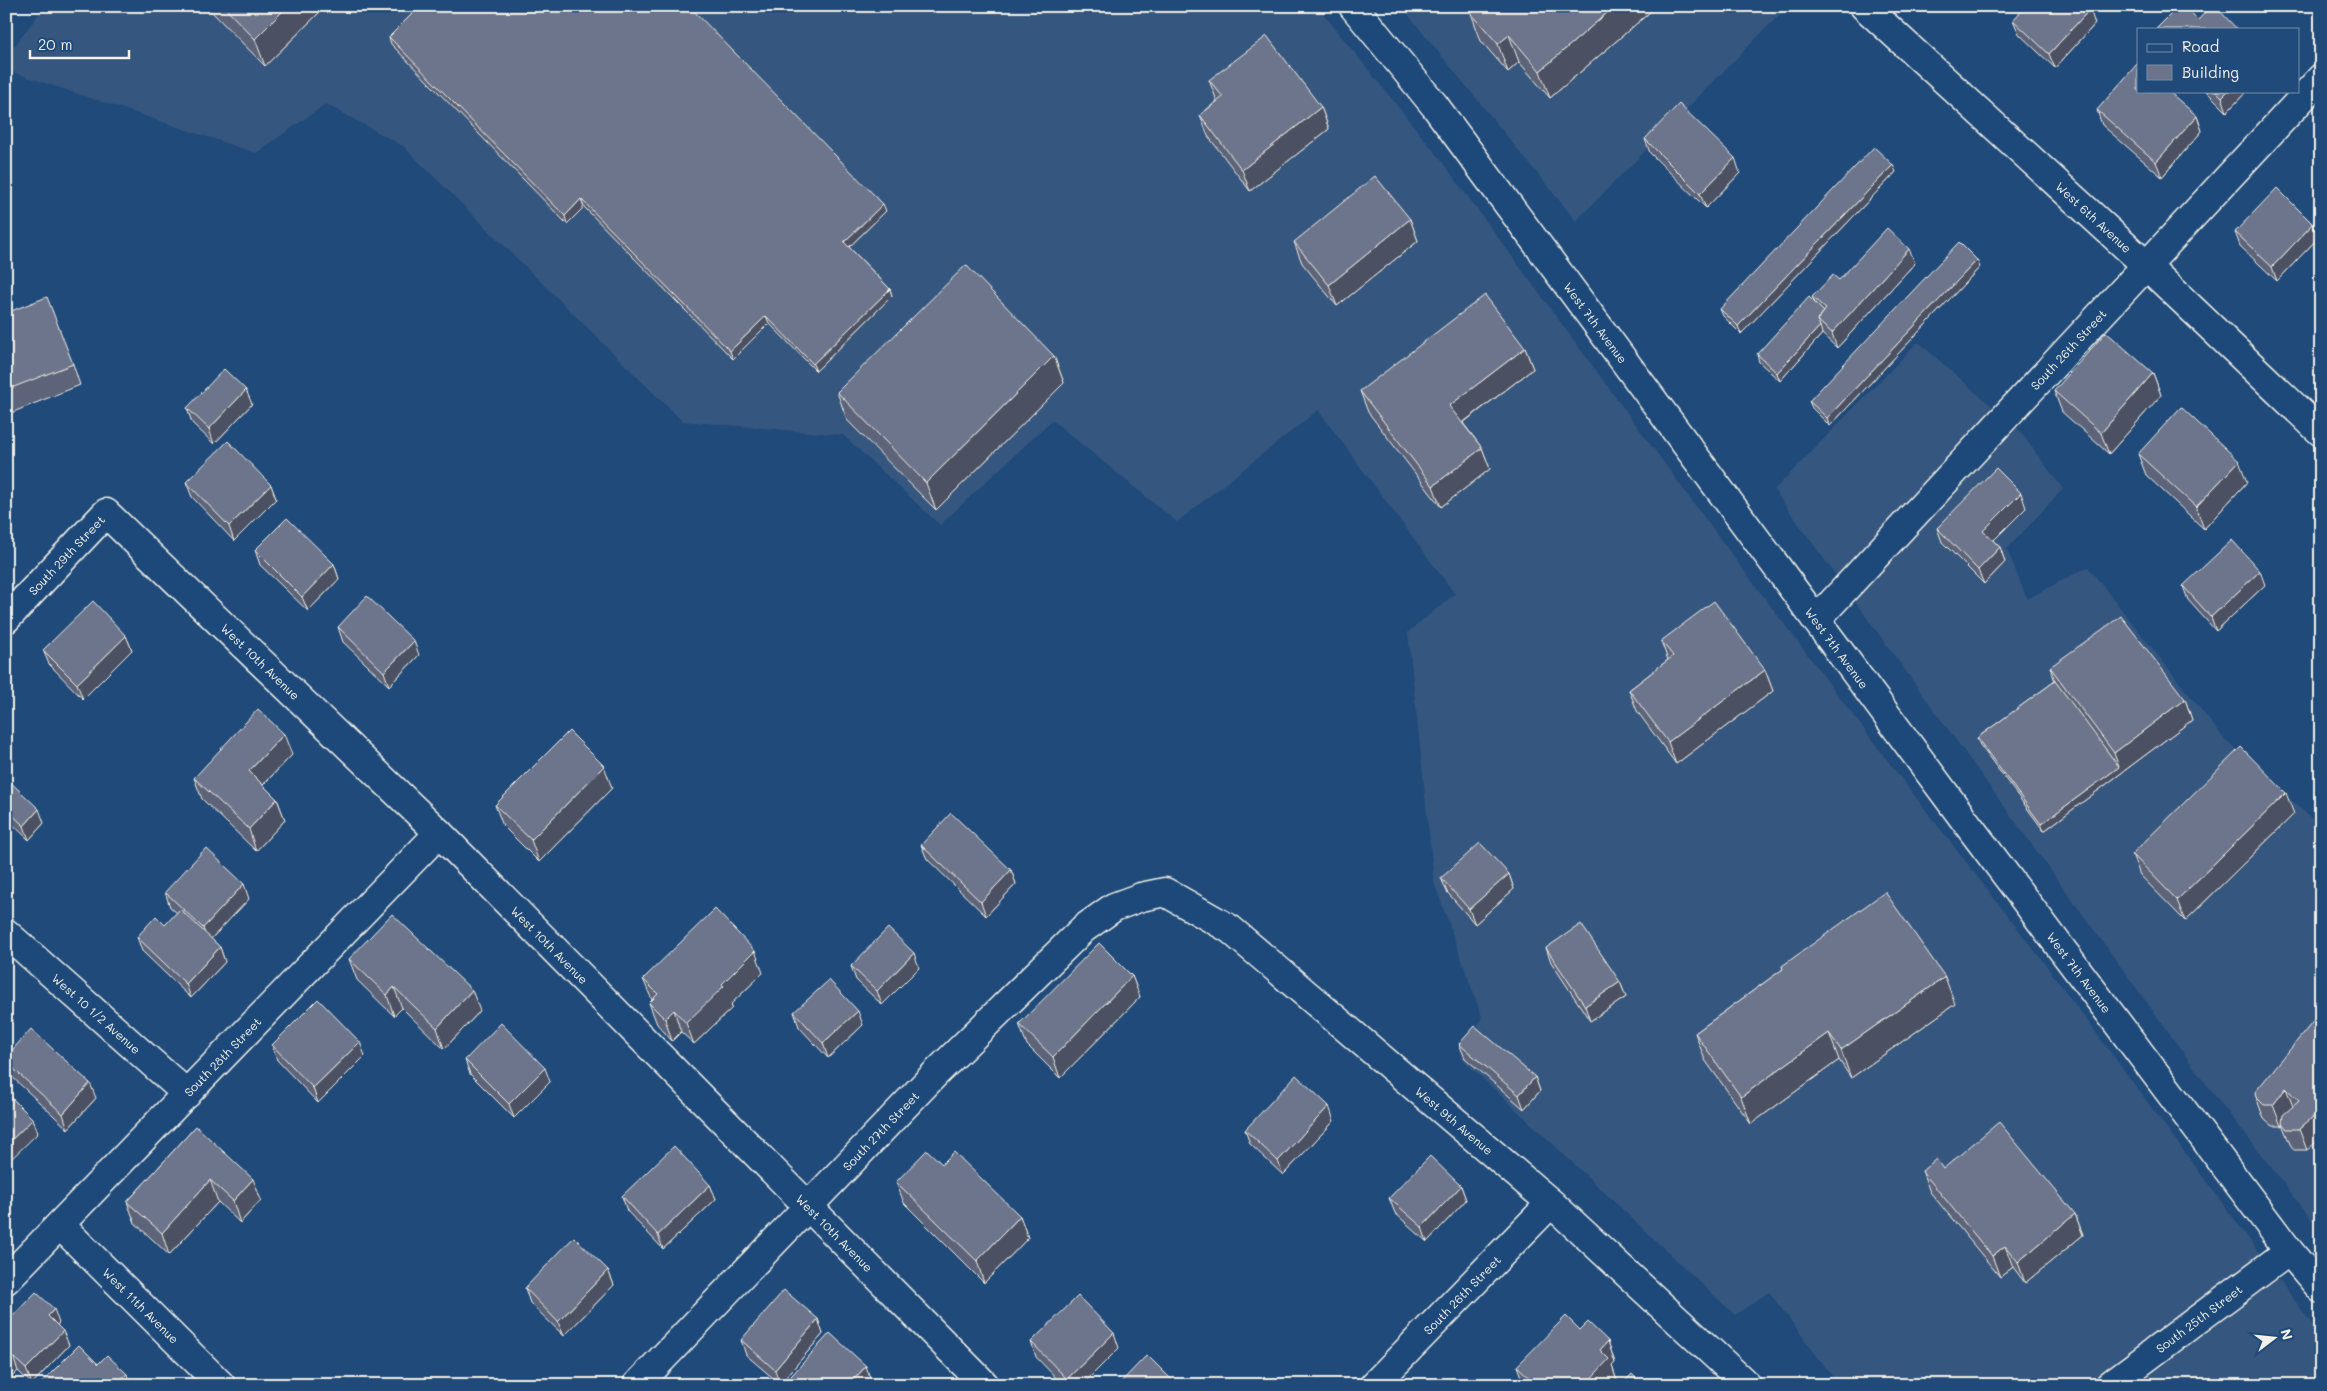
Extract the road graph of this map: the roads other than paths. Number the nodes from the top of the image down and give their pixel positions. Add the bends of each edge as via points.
1 (1353, 6) edge
2 (1864, 6) edge
3 (2321, 78) edge
4 (2147, 266) junction
5 (2321, 432) edge
6 (106, 512) joint
7 (6, 620) edge
8 (1816, 620) junction
9 (439, 833) junction
10 (1141, 897) joint
11 (6, 933) edge
12 (187, 1094) junction
13 (1551, 1203) junction
14 (808, 1206) junction
15 (60, 1225) junction
16 (2289, 1251) junction
17 (6, 1280) edge
18 (2321, 1289) edge
19 (221, 1385) edge
20 (637, 1385) edge
21 (985, 1385) edge
22 (1374, 1385) edge
23 (1747, 1385) edge
24 (2110, 1385) edge

1 - 8 street, West 7th Avenue via 1440,113
2 - 4 street, West 6th Avenue
3 - 4 street, South 26th Street
4 - 5 street, West 6th Avenue
4 - 8 street, South 26th Street
6 - 7 street, South 29th Street
6 - 9 street, West 10th Avenue
8 - 16 street, West 7th Avenue
9 - 12 street, South 28th Street
9 - 14 street, West 10th Avenue
10 - 13 street, West 9th Avenue via 1165,892 1230,929
10 - 14 street, South 27th Street via 1114,907 1083,929 935,1074
11 - 12 street, West 10 1/2 Avenue
12 - 15 street, South 28th Street
13 - 22 street, South 26th Street
13 - 23 street, West 9th Avenue
14 - 20 street, South 27th Street
14 - 21 street, West 10th Avenue
15 - 17 street, South 28th Street
15 - 19 street, West 11th Avenue
16 - 18 street, West 7th Avenue
16 - 24 street, South 25th Street

